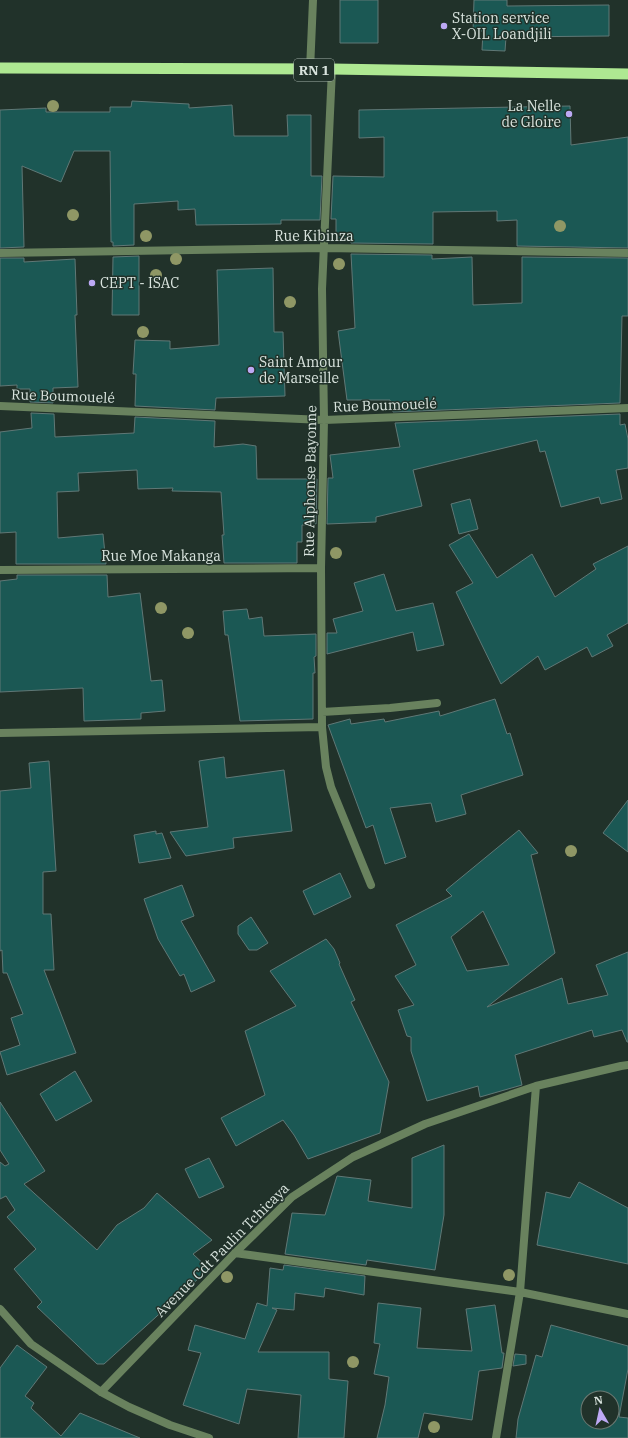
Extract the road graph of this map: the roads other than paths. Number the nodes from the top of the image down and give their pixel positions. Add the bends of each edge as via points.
1 (313, 0) edge
2 (0, 68) edge
3 (310, 70) junction
4 (332, 70) junction
5 (628, 74) edge
6 (325, 248) junction
7 (0, 253) edge
8 (628, 253) edge
9 (0, 406) edge
10 (628, 408) edge
11 (324, 420) junction
12 (321, 568) junction
13 (0, 570) edge
14 (437, 703) dead end
15 (322, 712) junction
16 (322, 727) junction
17 (0, 733) edge
18 (371, 885) dead end
19 (628, 1065) edge
20 (536, 1086) junction
21 (234, 1253) junction
22 (520, 1292) junction
23 (0, 1309) edge
24 (628, 1314) edge
25 (101, 1392) junction
26 (209, 1438) edge
27 (496, 1438) edge

1 - 3 street
2 - 3 highway, RN 1
3 - 4 highway, RN 1
4 - 5 highway, RN 1
4 - 6 street, Rue Alphonse Bayonne
6 - 7 street, Rue Kibinza
6 - 8 street, Rue Kibinza
6 - 11 street, Rue Alphonse Bayonne via 322,289
9 - 11 street, Rue Boumouelé
10 - 11 street, Rue Boumouelé
11 - 12 street, Rue Alphonse Bayonne
12 - 13 street, Rue Moe Makanga
12 - 15 street, Rue Alphonse Bayonne
14 - 15 street
15 - 16 street, Rue Alphonse Bayonne
16 - 17 street
16 - 18 street, Rue Alphonse Bayonne via 331,787
19 - 20 street, Avenue Cdt Paulin Tchicaya
20 - 21 street, Avenue Cdt Paulin Tchicaya via 425,1124 353,1157 292,1197
20 - 22 street
21 - 22 street
21 - 25 street, Avenue Cdt Paulin Tchicaya
22 - 24 street
22 - 27 street
23 - 25 street via 30,1344
25 - 26 street via 170,1425

